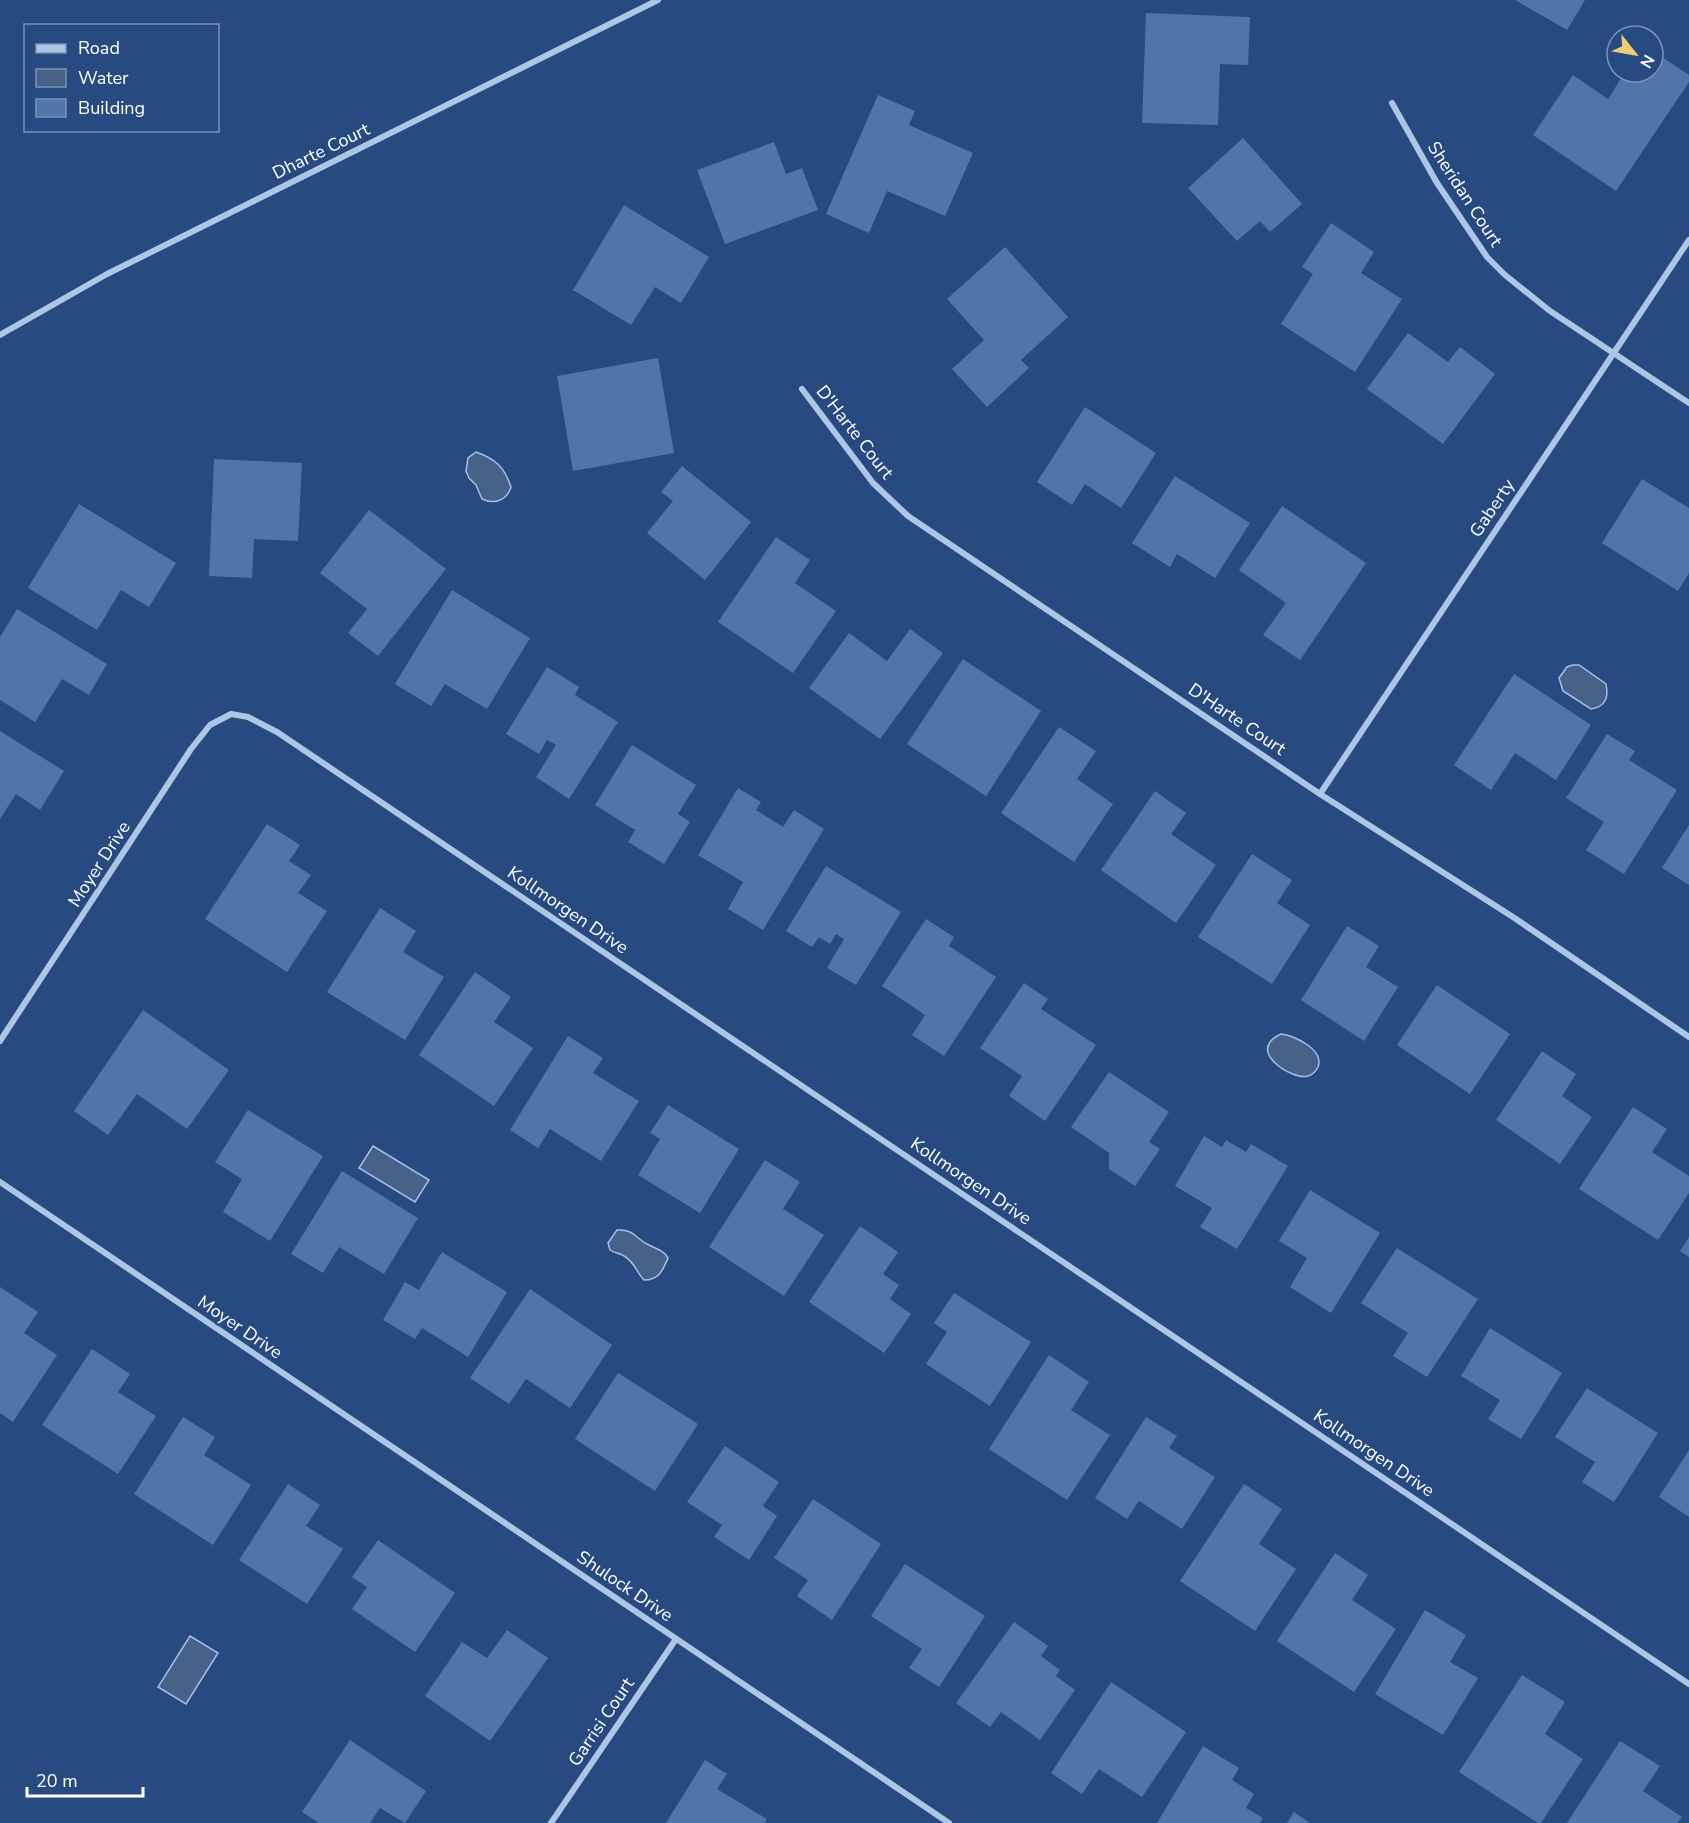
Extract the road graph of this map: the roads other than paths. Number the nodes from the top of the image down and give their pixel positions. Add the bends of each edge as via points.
1 (658, 0) edge
2 (1392, 103) dead end
3 (1689, 240) edge
4 (0, 335) edge
5 (1614, 353) junction
6 (802, 388) dead end
7 (1689, 403) edge
8 (231, 714) joint
9 (1320, 794) junction
10 (1689, 1037) edge
11 (0, 1041) edge
12 (0, 1182) edge
13 (284, 1375) joint
14 (676, 1639) junction
15 (1689, 1684) edge
16 (551, 1823) edge
17 (949, 1823) edge

1 - 4 street, Dharte Court via 107,274
2 - 5 street, Sheridan Court via 1437,183 1487,257 1530,296
3 - 5 street, Gaberty
5 - 7 street, Sheridan Court
5 - 9 street, Gaberty
6 - 9 street, D'Harte Court via 873,483 908,516
8 - 11 street, Moyer Drive via 210,725 192,749
8 - 15 street, Kollmorgen Drive via 248,717 277,732
9 - 10 street, D'Harte Court
12 - 13 street, Moyer Drive
13 - 14 street, Shulock Drive
14 - 16 street, Garrisi Court
14 - 17 street, Shulock Drive

